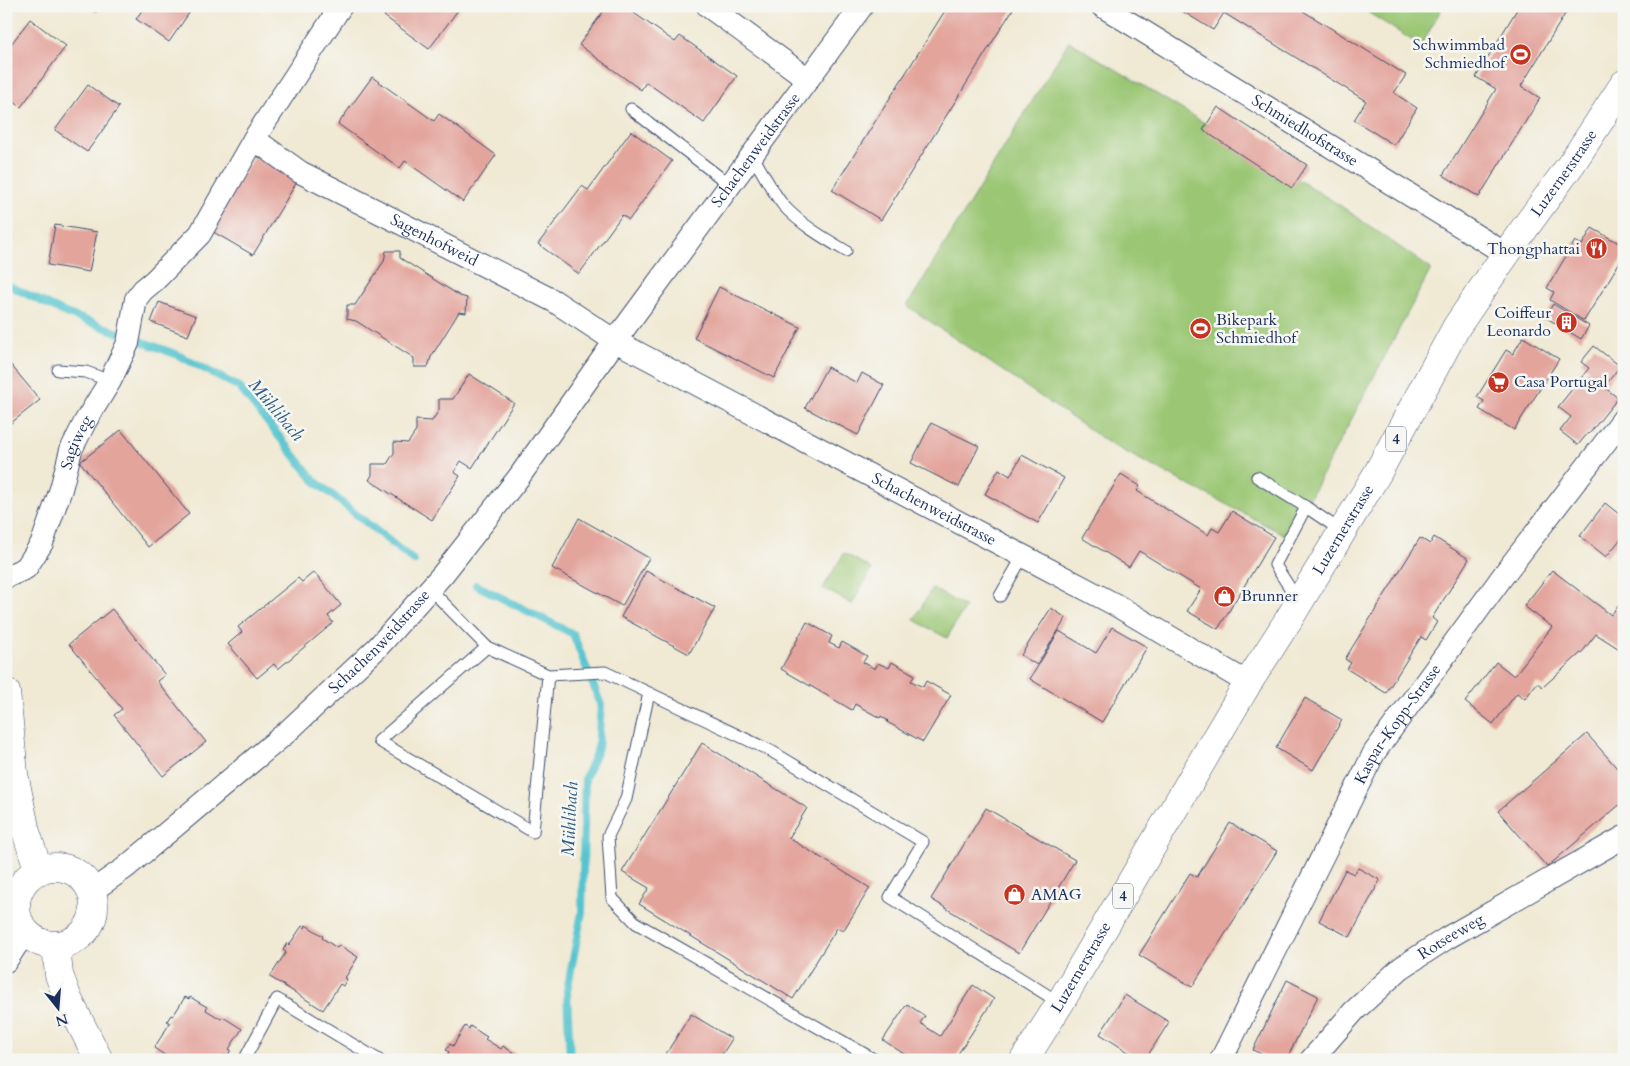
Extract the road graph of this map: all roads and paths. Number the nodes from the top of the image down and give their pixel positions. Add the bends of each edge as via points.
1 (341, 6) edge
2 (708, 6) edge
3 (862, 6) edge
4 (1102, 6) edge
5 (808, 79) junction
6 (1624, 84) edge
7 (631, 109) dead end
8 (254, 139) junction
9 (752, 155) junction
10 (730, 185) junction
11 (846, 251) dead end
12 (1506, 254) junction
13 (615, 341) junction
14 (58, 370) dead end
15 (110, 381) junction
16 (1624, 418) edge
17 (1257, 477) dead end
18 (1306, 507) junction
19 (1343, 532) junction
20 (1023, 556) junction
21 (6, 578) edge
22 (430, 589) junction
23 (1000, 596) dead end
24 (1299, 602) junction
25 (487, 647) junction
26 (548, 675) junction
27 (1248, 683) junction
28 (6, 692) edge
29 (649, 693) junction
30 (1620, 836) edge
31 (39, 870) junction
32 (92, 891) junction
33 (25, 932) junction
34 (56, 946) junction
35 (6, 961) edge
36 (1060, 1003) junction
37 (99, 1060) edge
38 (244, 1060) edge
39 (378, 1060) edge
40 (875, 1060) edge
41 (1024, 1060) edge
42 (1221, 1060) edge
43 (1311, 1060) edge

1 - 8 street
2 - 5 street
3 - 5 street, Schachenweidstrasse
4 - 12 street, Schmiedhofstrasse
5 - 9 street, Schachenweidstrasse
6 - 12 main road, Luzernerstrasse / 4
7 - 10 lane
8 - 13 street, Sagenhofweid via 300,172 554,301
8 - 15 street, Sagiweg via 200,234 136,299 128,344
9 - 10 street, Schachenweidstrasse
9 - 11 lane via 783,205 802,222
10 - 13 street, Schachenweidstrasse
12 - 19 main road, Luzernerstrasse / 4 via 1457,326
13 - 20 street, Schachenweidstrasse
13 - 22 street, Schachenweidstrasse via 519,477
14 - 15 lane via 86,372
15 - 21 street, Sagiweg via 84,422 72,450 42,543 26,568
16 - 42 street, Kaspar-Kopp-Strasse via 1505,573 1374,753
17 - 18 lane
18 - 19 lane
18 - 24 lane via 1275,565
19 - 24 main road, Luzernerstrasse / 4
20 - 23 lane
20 - 27 street, Schachenweidstrasse via 1114,604
22 - 25 lane
22 - 32 street, Schachenweidstrasse via 377,648 287,732 125,868
24 - 27 main road, Luzernerstrasse / 4
25 - 26 lane
25 - 26 lane via 379,741 533,832
26 - 29 lane via 605,672
27 - 36 main road, Luzernerstrasse / 4
28 - 31 main road via 14,774 26,832
29 - 36 lane via 771,751 923,842 890,897
29 - 40 lane via 626,799 608,836 612,898 636,922
30 - 43 street, Rotseeweg via 1401,968 1354,1011
31 - 32 main road via 51,867 76,872
31 - 33 main road via 19,891 16,905 18,920
32 - 34 main road via 95,906 92,921 84,934
33 - 34 main road via 34,940
33 - 35 street
34 - 37 main road via 58,974 64,991
36 - 41 main road, Luzernerstrasse / 4
38 - 39 lane via 277,999

